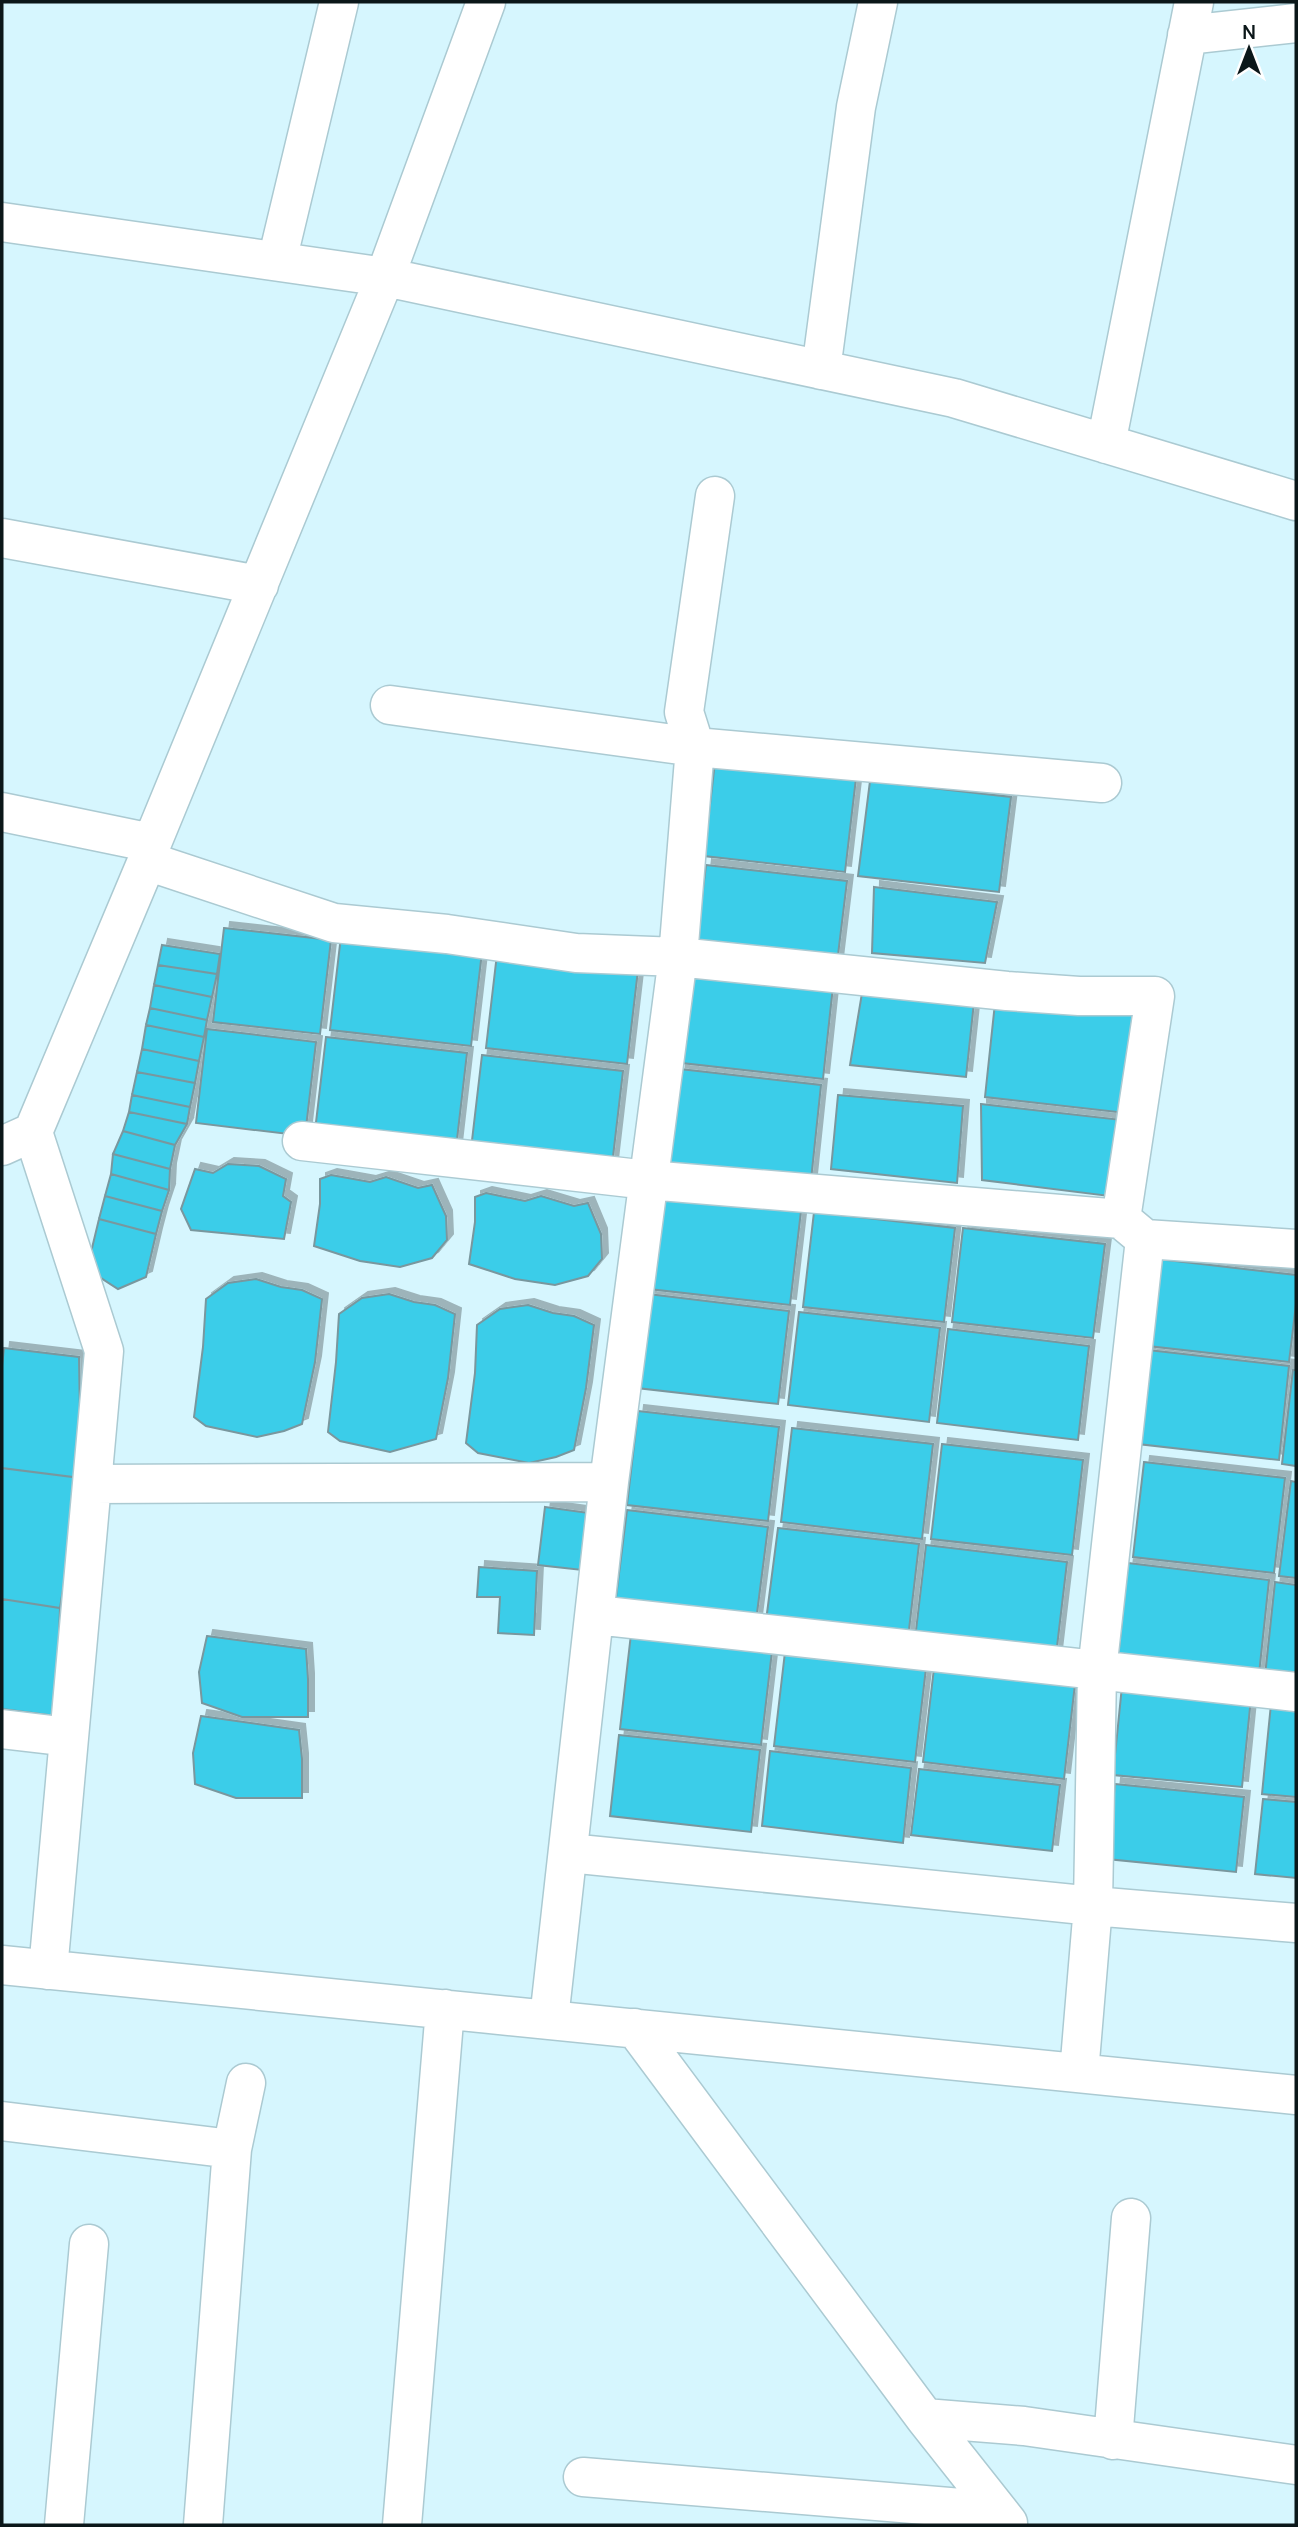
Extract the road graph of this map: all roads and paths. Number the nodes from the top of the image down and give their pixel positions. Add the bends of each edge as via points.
1 (339, 2) edge
2 (486, 2) edge
3 (878, 2) edge
4 (1190, 18) edge
5 (1296, 23) edge
6 (2, 222) edge
7 (277, 261) junction
8 (385, 277) junction
9 (821, 370) junction
10 (1106, 444) junction
11 (715, 495) dead end
12 (1296, 501) edge
13 (2, 538) edge
14 (258, 585) junction
15 (390, 705) dead end
16 (695, 747) junction
17 (1102, 783) dead end
18 (2, 813) edge
19 (149, 852) junction
20 (678, 957) junction
21 (17, 1139) edge
22 (302, 1141) dead end
23 (648, 1180) junction
24 (1133, 1229) junction
25 (1296, 1250) edge
26 (609, 1482) junction
27 (92, 1484) junction
28 (596, 1615) junction
29 (1097, 1671) junction
30 (1296, 1692) edge
31 (2, 1729) edge
32 (69, 1737) junction
33 (569, 1853) junction
34 (1093, 1906) junction
35 (1296, 1923) edge
36 (2, 1965) edge
37 (48, 1969) junction
38 (444, 2009) junction
39 (549, 2019) junction
40 (635, 2028) junction
41 (1079, 2073) junction
42 (246, 2083) dead end
43 (1296, 2095) edge
44 (2, 2121) edge
45 (232, 2149) junction
46 (1131, 2218) dead end
47 (89, 2244) dead end
48 (925, 2418) junction
49 (1113, 2440) junction
50 (1296, 2465) edge
51 (583, 2477) dead end
52 (1004, 2518) edge
53 (64, 2525) edge
54 (203, 2525) edge
55 (402, 2525) edge

1 - 7 street
2 - 8 street
3 - 9 street via 856,107
4 - 5 street
4 - 10 street
6 - 7 street
7 - 8 street
8 - 9 street
8 - 14 street
9 - 10 street via 954,398
10 - 12 street
11 - 16 street via 684,712
13 - 14 street
14 - 19 street
15 - 16 street
16 - 17 street
16 - 20 street
18 - 19 street
19 - 20 street via 334,923 576,953
19 - 21 street
20 - 23 street
20 - 24 street via 1007,991 1155,996
21 - 27 street via 104,1352
22 - 23 street
23 - 24 street
23 - 26 street
24 - 25 street
24 - 29 street
26 - 27 street
26 - 28 street
27 - 32 street
28 - 29 street
28 - 33 street
29 - 30 street
29 - 34 street
31 - 32 street
32 - 37 street
33 - 34 street
33 - 39 street
34 - 35 street
34 - 41 street
36 - 37 street
37 - 38 street
38 - 39 street
38 - 55 street
39 - 40 street
40 - 41 street
40 - 48 street
41 - 43 street
42 - 45 street
44 - 45 street
45 - 54 street
46 - 49 street
47 - 53 street
48 - 49 street via 1024,2426
48 - 52 street
49 - 50 street
51 - 52 street

